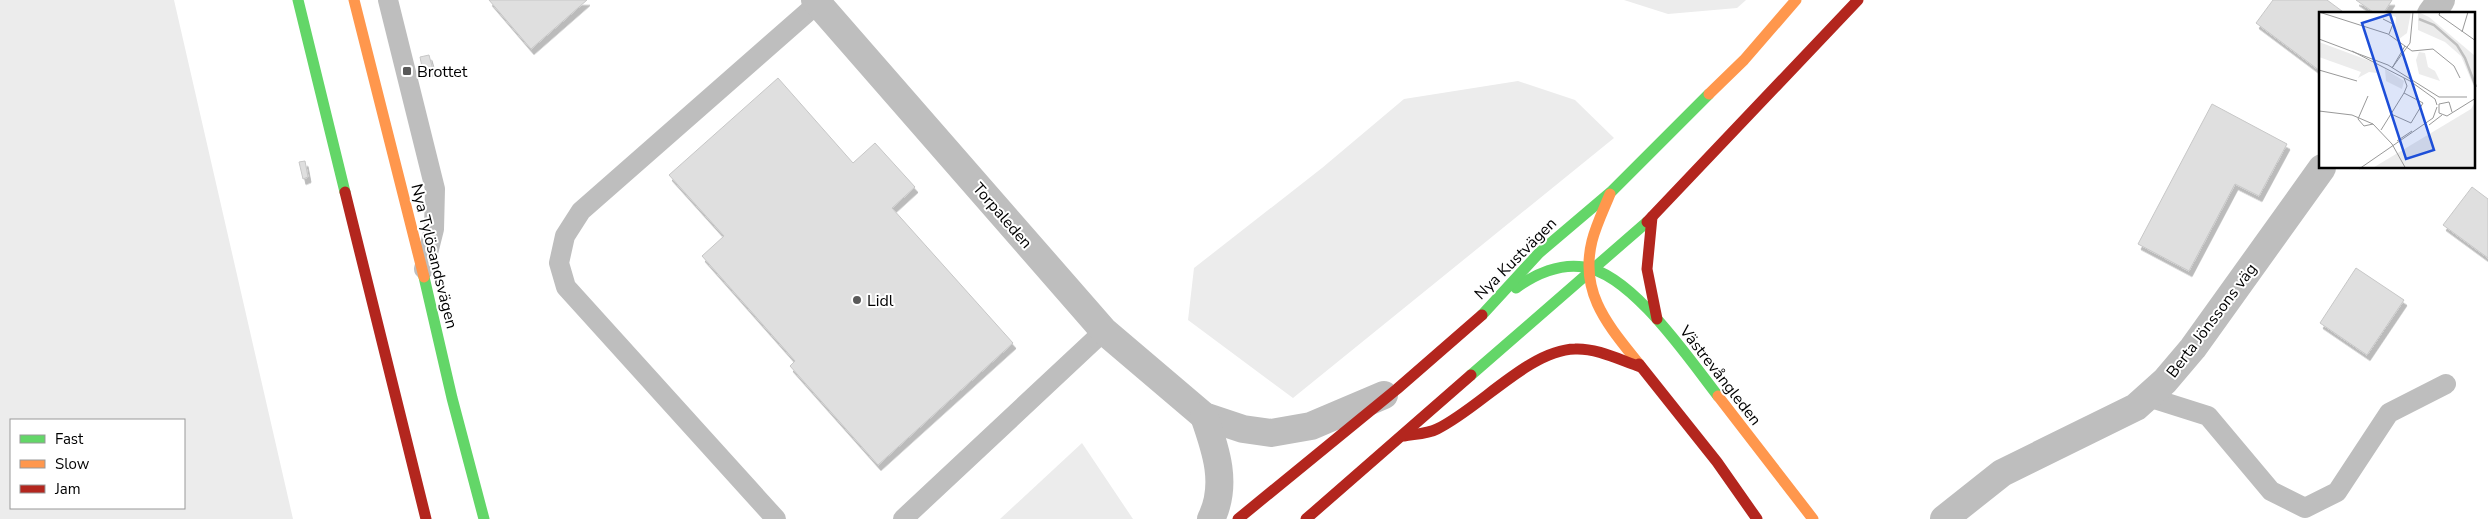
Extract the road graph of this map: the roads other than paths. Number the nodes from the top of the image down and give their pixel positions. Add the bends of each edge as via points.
1 (298, 0) edge
2 (354, 0) edge
3 (388, 0) edge
4 (1796, 0) edge
5 (1858, 0) edge
6 (2441, 0) edge
7 (816, 2) edge
8 (2433, 12) edge
9 (2321, 169) edge
10 (1612, 191) junction
11 (1652, 217) junction
12 (1590, 270) junction
13 (423, 271) junction
14 (1485, 312) junction
15 (1657, 319) junction
16 (1104, 331) junction
17 (1642, 367) junction
18 (2446, 384) dead end
19 (1397, 389) junction
20 (2148, 397) junction
21 (1204, 416) junction
22 (1400, 436) junction
23 (426, 519) edge
24 (484, 519) edge
25 (776, 519) edge
26 (904, 519) edge
27 (1211, 519) edge
28 (1238, 519) edge
29 (1306, 519) edge
30 (1757, 519) edge
31 (1814, 519) edge
32 (1944, 519) edge

1 - 23 street
2 - 13 street, Nya Tylösandsvägen
3 - 13 lane via 435,189 434,229
4 - 10 street, Nya Kustvägen via 1744,60
5 - 11 street
6 - 8 street
7 - 16 street, Torpaleden
7 - 25 lane via 581,211 565,236 559,264 566,287
9 - 20 street, Berta Jönssons väg via 2193,348
10 - 12 street via 1592,241
10 - 14 street, Nya Kustvägen via 1539,253
11 - 12 street
11 - 15 street via 1646,247 1647,284
12 - 14 street, Västrevångleden via 1566,268 1541,272 1525,280
12 - 15 street, Västrevångleden via 1618,282
12 - 17 street via 1592,295 1608,325
12 - 22 street
13 - 24 street, Nya Tylösandsvägen
14 - 19 street, Nya Kustvägen
15 - 31 street, Västrevångleden
16 - 21 street, Torpaleden
16 - 26 lane
17 - 22 street via 1574,348 1552,353 1436,430
17 - 30 street
18 - 20 lane via 2389,413 2337,492 2305,508 2271,491 2208,416
19 - 21 street, Torpaleden via 1311,426 1271,433 1243,429
19 - 28 street, Nya Kustvägen
20 - 32 street, Berta Jönssons väg via 2136,407 2002,473
21 - 27 street via 1219,460 1220,488
22 - 29 street

